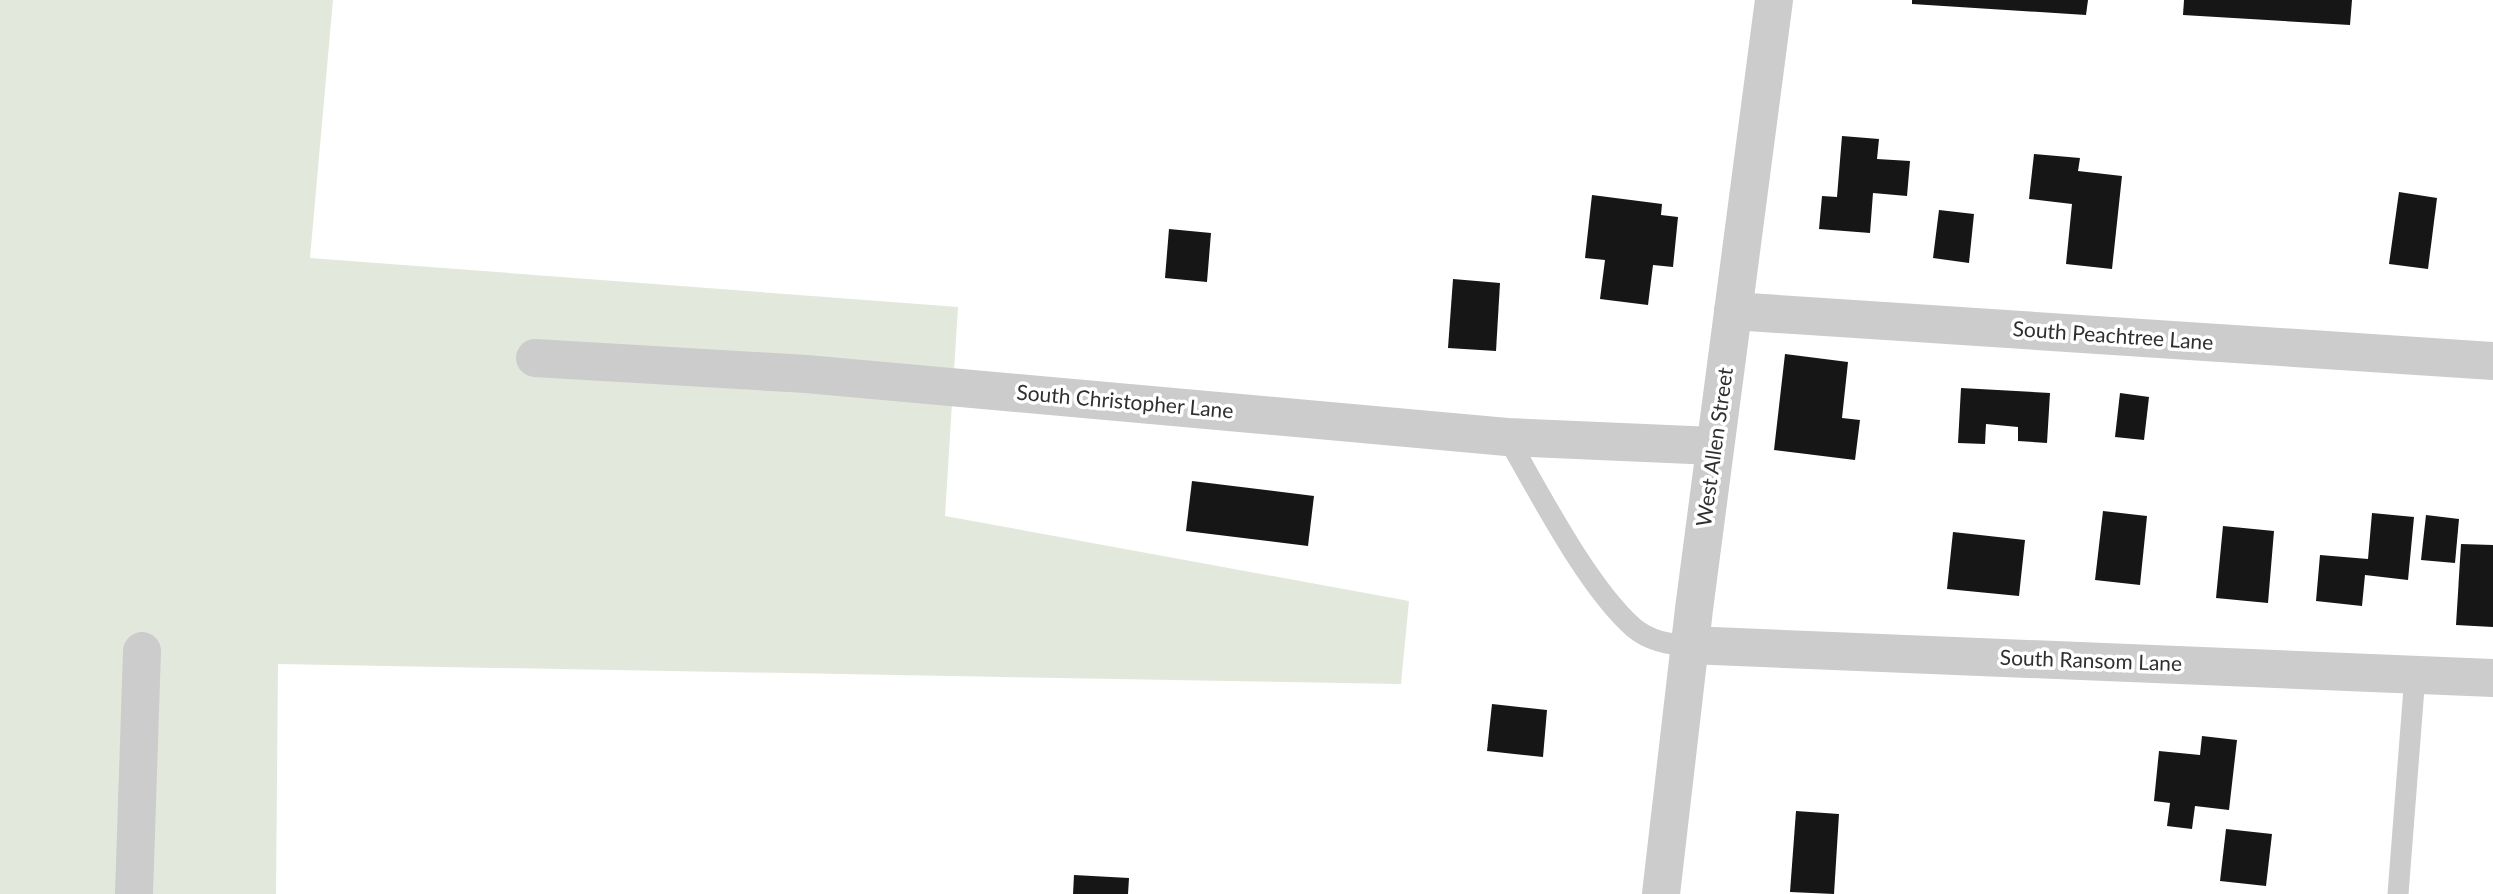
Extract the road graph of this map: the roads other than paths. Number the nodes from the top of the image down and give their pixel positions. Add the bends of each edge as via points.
1 (1774, 0) edge
2 (1733, 311) junction
3 (535, 358) dead end
4 (2493, 361) edge
5 (1507, 437) junction
6 (1714, 446) junction
7 (1689, 645) junction
8 (142, 651) dead end
9 (2415, 675) junction
10 (2493, 678) edge
11 (134, 894) edge
12 (1661, 894) edge
13 (2398, 894) edge

1 - 2 street, West Allen Street
2 - 4 street, South Peachtree Lane
2 - 6 street, West Allen Street
3 - 5 street, South Christopher Lane via 806,374
5 - 6 street, South Christopher Lane
5 - 7 lane via 1572,547 1634,627 1661,642
6 - 7 street, West Allen Street
7 - 9 street, South Ransom Lane
7 - 12 street, West Allen Street
8 - 11 street
9 - 10 street, South Ransom Lane
9 - 13 lane

